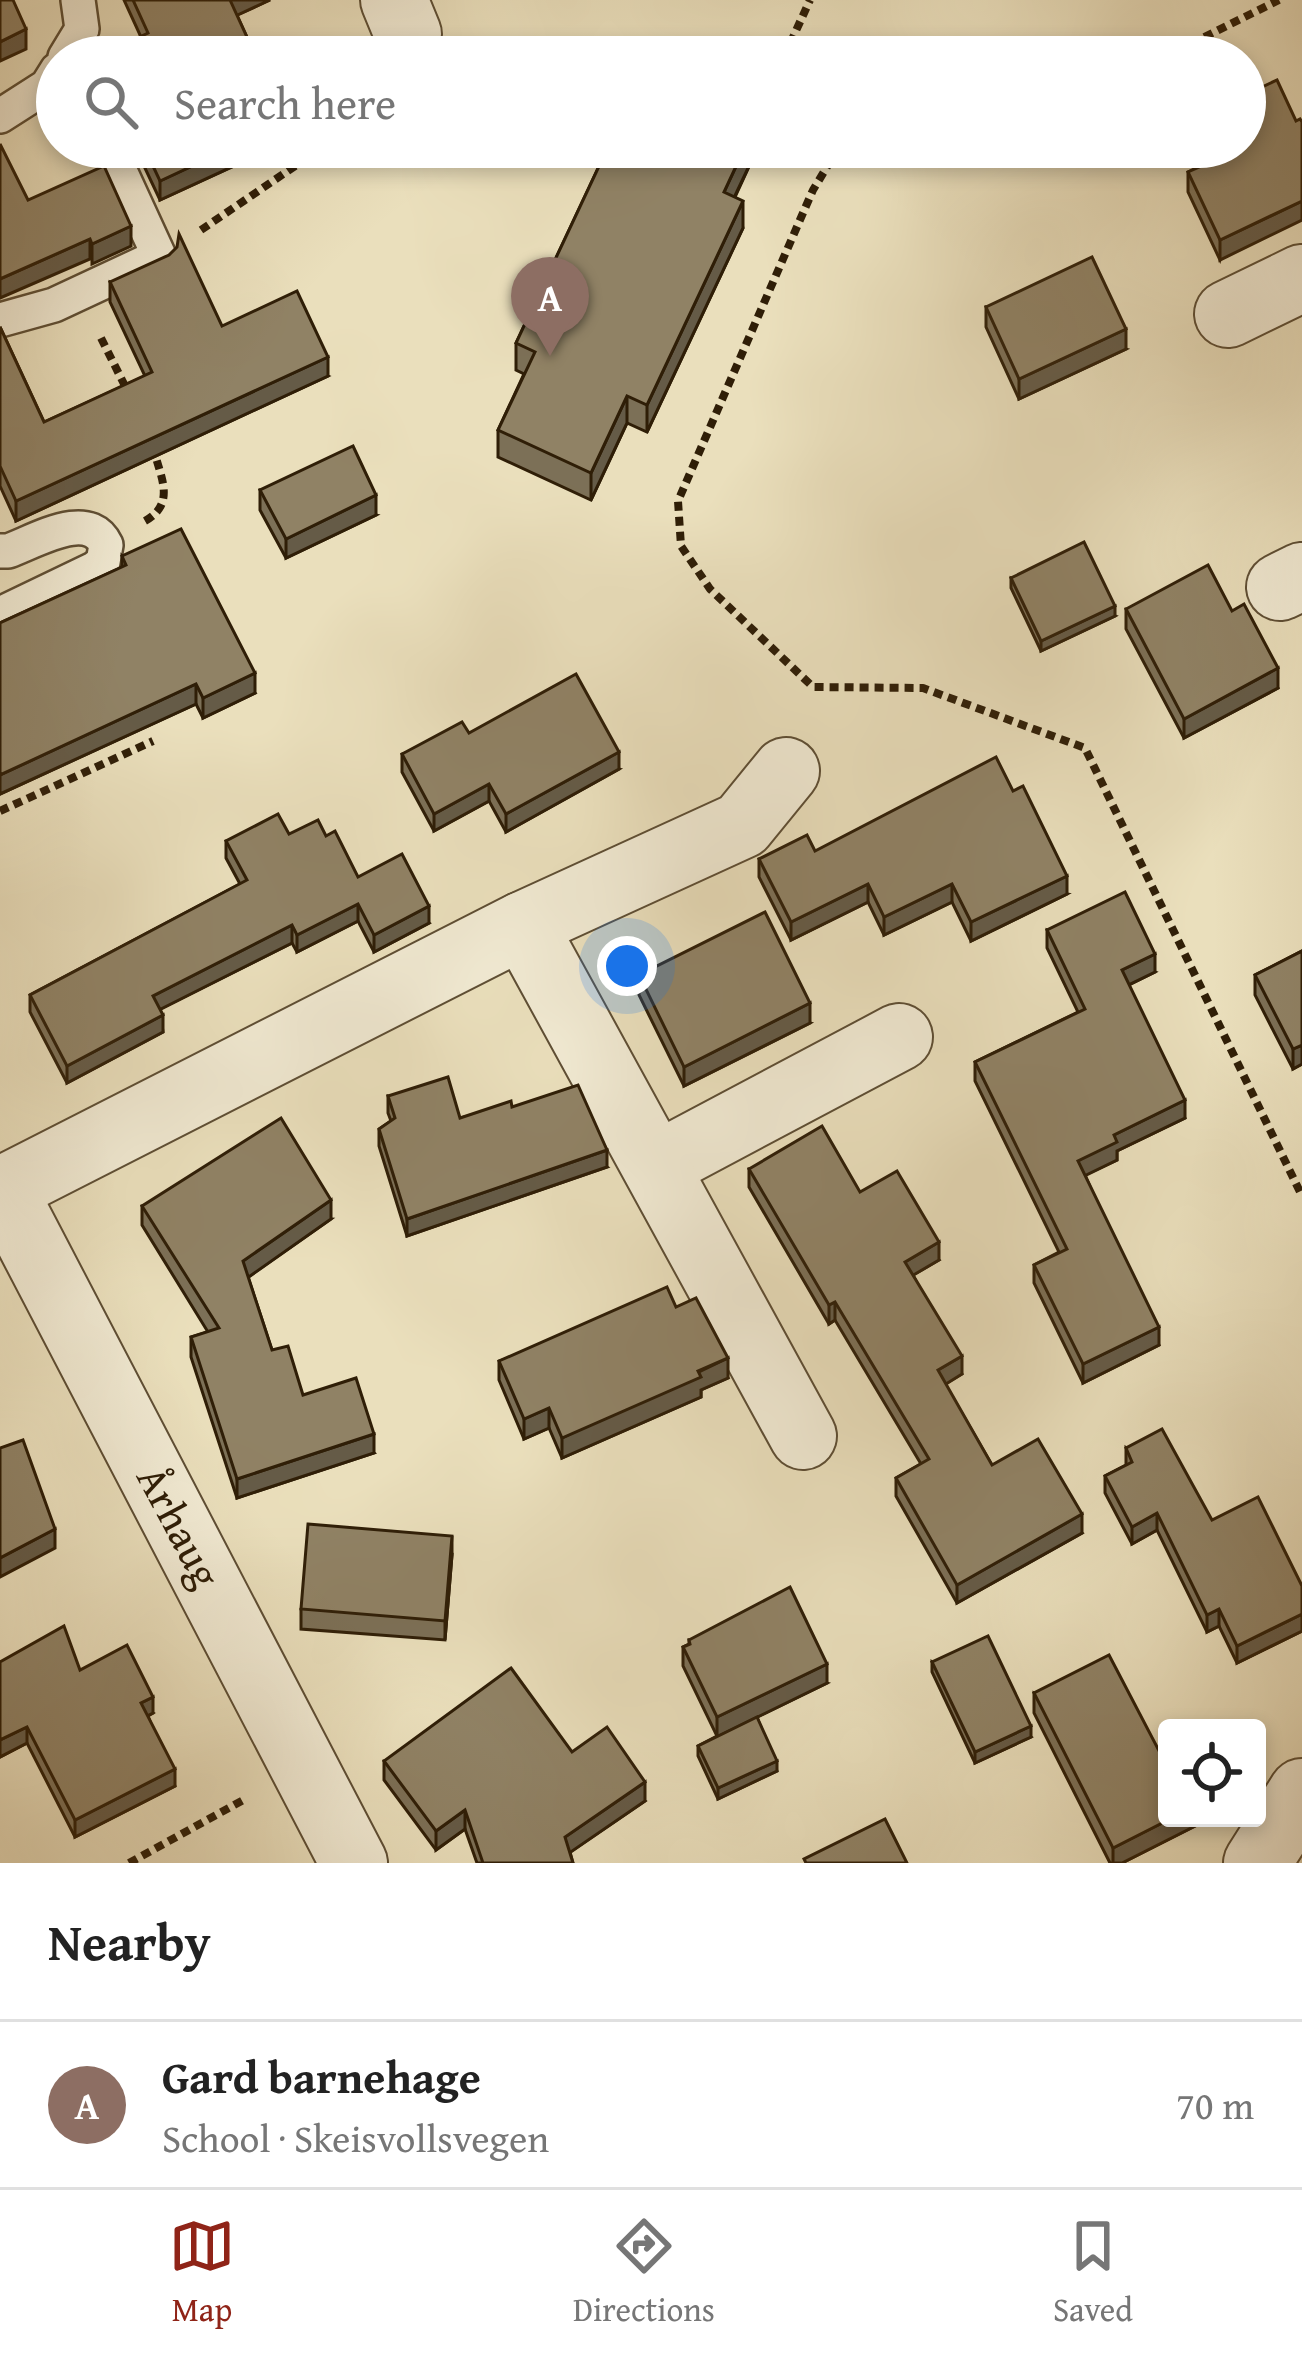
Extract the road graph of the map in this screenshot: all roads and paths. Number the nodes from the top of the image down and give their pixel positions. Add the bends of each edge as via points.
1 (78, 0) edge
2 (810, 0) edge
3 (1279, 0) edge
4 (78, 36) edge
5 (794, 36) edge
6 (1206, 36) edge
7 (36, 93) edge
8 (0, 116) edge
9 (119, 168) edge
10 (291, 168) edge
11 (826, 168) edge
12 (159, 256) junction
13 (1302, 278) edge
14 (78, 294) junction
15 (1228, 314) dead end
16 (0, 320) edge
17 (140, 415) edge
18 (150, 435) edge
19 (104, 539) junction
20 (0, 550) edge
21 (0, 614) edge
22 (153, 741) dead end
23 (786, 771) dead end
24 (0, 811) edge
25 (523, 925) junction
26 (899, 1037) dead end
27 (656, 1166) junction
28 (2, 1190) edge
29 (1302, 1196) edge
30 (803, 1436) dead end
31 (307, 1765) junction
32 (1302, 1792) edge
33 (129, 1863) edge
34 (354, 1863) edge
35 (1257, 1863) edge

1 - 4 lane
2 - 5 path
3 - 6 path
7 - 8 lane
9 - 12 lane
10 - 12 path
11 - 29 path via 677,501 681,546 710,589 813,687 923,688 1085,748
12 - 14 lane
13 - 15 street
14 - 16 lane
14 - 17 path
18 - 19 path via 164,506
19 - 20 lane via 74,527
19 - 21 lane via 103,562 94,569
22 - 24 path
23 - 25 street, Århaug via 742,825
25 - 27 street
25 - 28 street, Århaug
26 - 27 street
27 - 30 street
28 - 31 street, Århaug
31 - 33 path
31 - 34 street, Århaug
32 - 35 street

